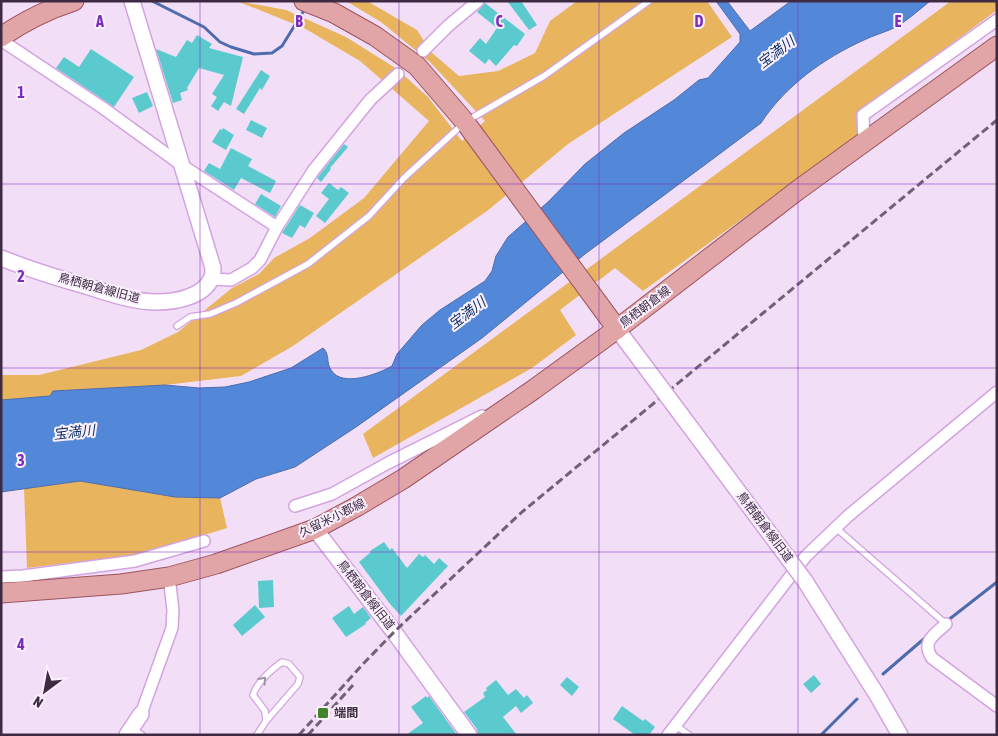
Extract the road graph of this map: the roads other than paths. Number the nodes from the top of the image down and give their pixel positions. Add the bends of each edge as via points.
1 (74, 1) edge
2 (132, 1) edge
3 (304, 1) edge
4 (478, 1) edge
5 (650, 1) edge
6 (997, 20) edge
7 (1, 38) edge
8 (997, 46) edge
9 (422, 51) dead end
10 (398, 74) dead end
11 (468, 126) junction
12 (864, 142) junction
13 (183, 166) junction
14 (277, 228) junction
15 (1, 258) edge
16 (212, 273) junction
17 (177, 326) dead end
18 (617, 329) junction
19 (533, 390) junction
20 (997, 392) edge
21 (295, 506) dead end
22 (836, 528) junction
23 (315, 529) junction
24 (204, 541) dead end
25 (1, 577) edge
26 (169, 577) junction
27 (1, 593) edge
28 (946, 624) joint
29 (997, 706) edge
30 (141, 714) joint
31 (266, 721) junction
32 (675, 725) junction
33 (134, 733) edge
34 (256, 735) edge
35 (469, 735) edge
36 (668, 735) edge
37 (689, 735) edge
38 (900, 735) edge

1 - 7 main road via 28,21
2 - 13 street
3 - 11 main road, 鳥栖朝倉線 via 334,13 375,36 417,66
4 - 9 street
5 - 11 lane
6 - 12 street via 863,115
7 - 13 street
8 - 12 main road, 鳥栖朝倉線
10 - 14 street via 370,100 336,140
11 - 17 lane via 404,178 369,216 308,264 236,303 210,314 190,317
11 - 18 main road, 鳥栖朝倉線
12 - 18 main road, 鳥栖朝倉線
13 - 14 street
13 - 16 street
14 - 16 street via 260,260 252,268 231,280
15 - 16 street, 鳥栖朝倉線旧道 via 118,296 156,302 193,296 203,289
18 - 19 main road, 久留米小郡線
18 - 38 street, 鳥栖朝倉線旧道, bridge via 805,581
19 - 21 street via 332,494
19 - 23 main road, 久留米小郡線 via 403,479
20 - 22 street
22 - 28 lane
22 - 32 street via 806,556
23 - 26 main road, 久留米小郡線
23 - 35 street, 鳥栖朝倉線旧道
24 - 25 street via 135,561
26 - 27 main road, 久留米小郡線
26 - 30 street via 172,628
28 - 29 street via 931,638 927,651
30 - 33 street
31 -> 31 lane via 265,711 254,695 255,689 275,667 282,662 289,664 300,677 298,684
31 - 34 lane
32 - 36 street
32 - 37 lane

